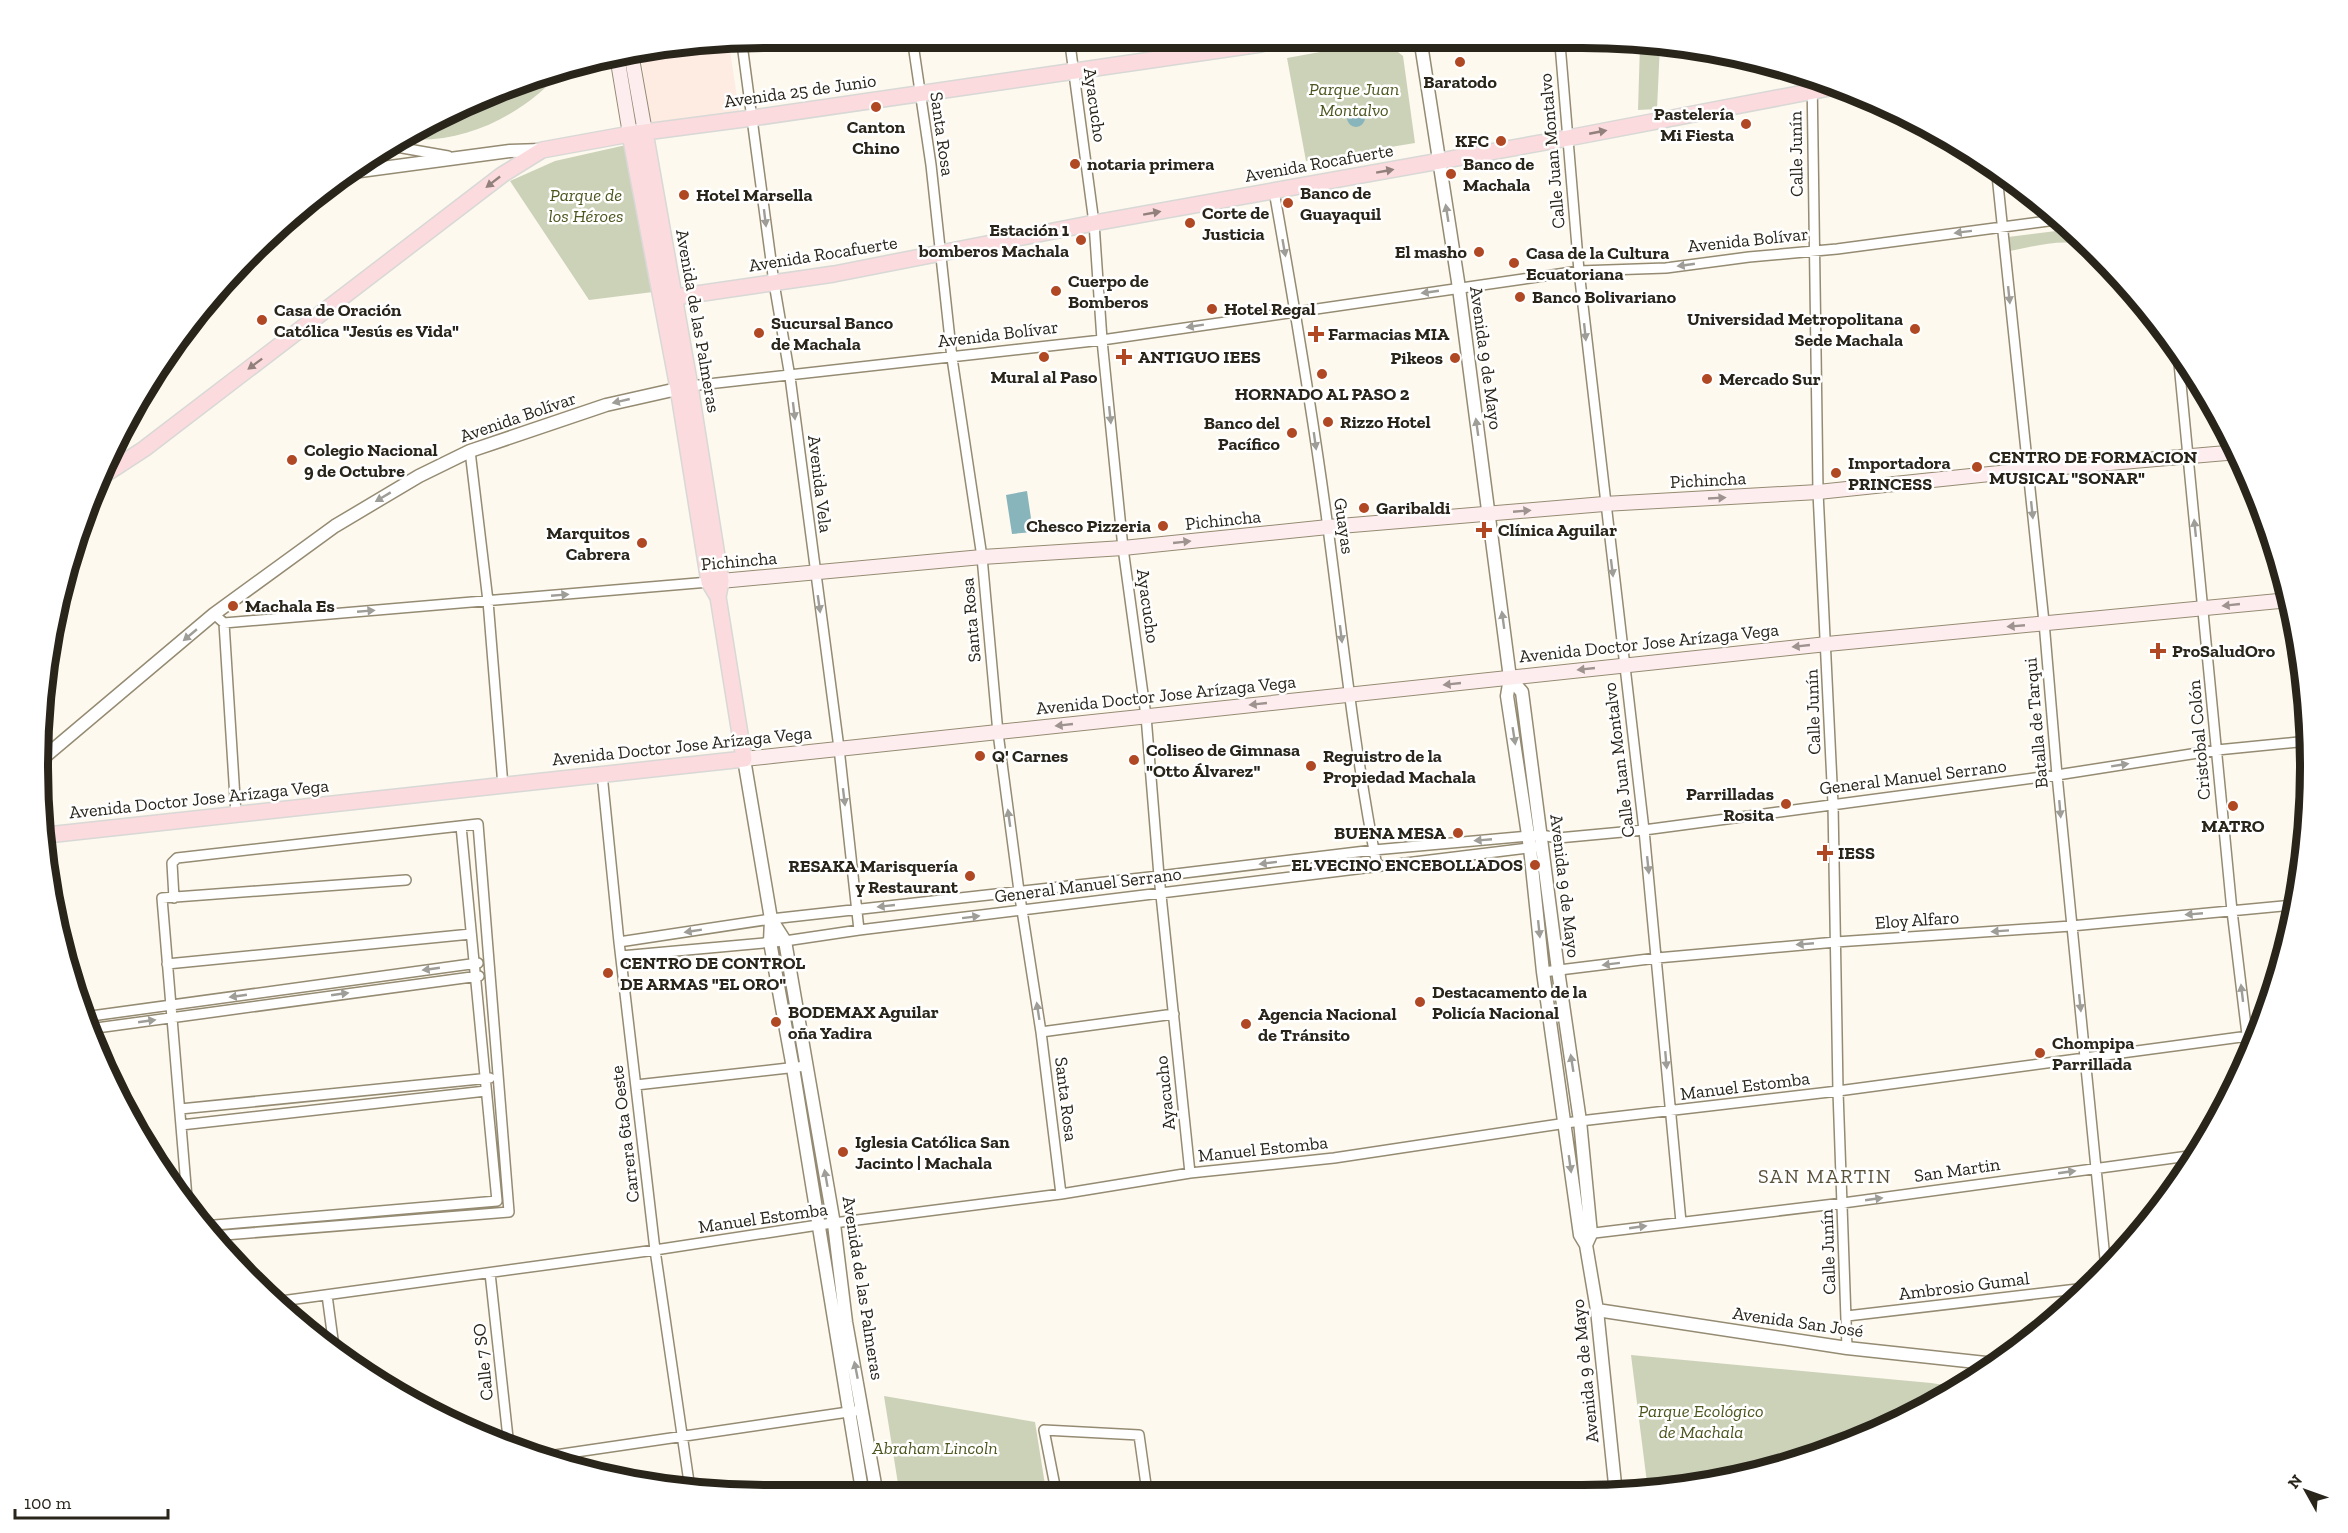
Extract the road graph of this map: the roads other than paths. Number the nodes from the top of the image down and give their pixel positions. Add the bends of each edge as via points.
1 (913, 48) edge
2 (1071, 48) edge
3 (1228, 48) edge
4 (1422, 48) edge
5 (1560, 48) edge
6 (743, 49) edge
7 (632, 61) edge
8 (619, 64) edge
9 (1074, 71) junction
10 (1806, 84) edge
11 (1811, 86) edge
12 (919, 93) junction
13 (752, 118) junction
14 (638, 133) junction
15 (1568, 138) junction
16 (401, 148) edge
17 (542, 150) junction
18 (454, 157) junction
19 (1439, 161) junction
20 (369, 169) edge
21 (1997, 180) edge
22 (1274, 191) junction
23 (2049, 221) edge
24 (1094, 223) junction
25 (2002, 227) junction
26 (1815, 250) junction
27 (940, 254) junction
28 (1579, 271) junction
29 (774, 283) junction
30 (1459, 288) junction
31 (668, 298) junction
32 (1296, 311) junction
33 (1102, 340) junction
34 (952, 358) junction
35 (2179, 368) edge
36 (790, 377) junction
37 (684, 387) junction
38 (470, 451) junction
39 (2228, 453) edge
40 (2188, 456) junction
41 (113, 469) edge
42 (2028, 470) junction
43 (1818, 492) junction
44 (1604, 504) junction
45 (1489, 514) junction
46 (1328, 527) junction
47 (1123, 548) junction
48 (982, 557) junction
49 (815, 572) junction
50 (715, 581) junction
51 (488, 601) junction
52 (2280, 601) edge
53 (2203, 608) junction
54 (219, 618) junction
55 (2044, 624) junction
56 (1827, 644) junction
57 (1624, 665) junction
58 (1510, 678) junction
59 (1348, 694) junction
60 (1146, 716) junction
61 (998, 733) junction
62 (2299, 742) edge
63 (838, 748) junction
64 (2217, 750) junction
65 (49, 754) edge
66 (744, 759) junction
67 (602, 774) junction
68 (2057, 775) junction
69 (503, 786) junction
70 (1833, 804) junction
71 (236, 814) junction
72 (461, 826) junction
73 (1644, 830) junction
74 (52, 834) edge
75 (1536, 841) junction
76 (1374, 850) junction
77 (1377, 866) junction
78 (1159, 876) junction
79 (406, 880) dead end
80 (1019, 891) junction
81 (1162, 892) junction
82 (174, 898) junction
83 (2286, 906) edge
84 (857, 909) junction
85 (1023, 911) junction
86 (2232, 911) junction
87 (771, 919) junction
88 (2071, 926) junction
89 (859, 930) junction
90 (471, 934) junction
91 (785, 940) junction
92 (619, 942) junction
93 (770, 942) junction
94 (1836, 942) junction
95 (621, 956) junction
96 (1657, 958) junction
97 (489, 961) junction
98 (474, 963) junction
99 (167, 964) junction
100 (1558, 970) junction
101 (1543, 972) junction
102 (490, 974) junction
103 (475, 976) junction
104 (171, 1005) junction
105 (1174, 1014) junction
106 (93, 1016) edge
107 (172, 1017) junction
108 (2251, 1027) edge
109 (98, 1028) edge
110 (1041, 1032) junction
111 (2247, 1037) edge
112 (2086, 1058) junction
113 (800, 1067) junction
114 (499, 1077) junction
115 (485, 1078) junction
116 (636, 1085) junction
117 (486, 1091) junction
118 (1838, 1091) junction
119 (180, 1109) junction
120 (1671, 1111) junction
121 (1580, 1121) junction
122 (181, 1125) junction
123 (1564, 1125) junction
124 (2185, 1156) edge
125 (2096, 1167) junction
126 (1190, 1173) junction
127 (186, 1190) edge
128 (1061, 1194) junction
129 (1843, 1203) junction
130 (1681, 1222) junction
131 (834, 1224) junction
132 (214, 1225) edge
133 (818, 1225) junction
134 (222, 1235) edge
135 (1586, 1238) junction
136 (655, 1250) junction
137 (2105, 1259) edge
138 (490, 1273) junction
139 (2074, 1289) edge
140 (327, 1295) junction
141 (286, 1300) edge
142 (1597, 1310) junction
143 (1847, 1316) junction
144 (333, 1340) edge
145 (1847, 1348) junction
146 (1983, 1363) edge
147 (863, 1409) junction
148 (849, 1412) junction
149 (508, 1436) edge
150 (683, 1436) junction
151 (560, 1454) edge
152 (689, 1480) edge
153 (1615, 1484) edge
154 (861, 1485) edge
155 (875, 1485) edge
156 (1055, 1485) edge
157 (1146, 1485) edge

1 - 12 street, Santa Rosa
2 - 9 street, Ayacucho
3 - 9 main road, Avenida 25 de Junio
4 - 19 street, Avenida 9 de Mayo
5 - 15 street, Calle Juan Montalvo
6 - 13 street, Avenida Vela
7 - 14 main road, Avenida de las Palmeras
8 - 14 main road, Avenida de las Palmeras
9 - 12 main road, Avenida 25 de Junio
9 - 24 street, Ayacucho
15 -> 10 main road, Avenida Rocafuerte
11 - 26 street, Calle Junín
12 - 13 main road, Avenida 25 de Junio
12 - 27 street, Santa Rosa
13 - 14 main road, Avenida 25 de Junio
13 -> 29 street, Avenida Vela
14 - 17 main road, Avenida 25 de Junio
14 - 31 main road, Avenida de las Palmeras
15 - 19 main road, Avenida Rocafuerte
15 - 28 street, Calle Juan Montalvo
16 - 18 street
17 - 18 street, Avenida 25 de Junio
17 -> 41 main road via 502,176
18 - 20 street, Avenida 25 de Junio
22 -> 19 main road, Avenida Rocafuerte
30 -> 19 street, Avenida 9 de Mayo
21 - 25 street, Batalla de Tarqui
24 -> 22 main road, Avenida Rocafuerte
22 -> 32 street, Guayas
23 - 25 street, Avenida Bolívar
24 - 27 main road, Avenida Rocafuerte
24 - 33 street, Ayacucho
25 -> 26 street, Avenida Bolívar
25 -> 42 street, Batalla de Tarqui
26 -> 28 street, Avenida Bolívar via 1666,268
26 - 43 street, Calle Junín
27 - 29 main road, Avenida Rocafuerte
27 - 34 street, Santa Rosa
28 - 30 street, Avenida Bolívar
28 -> 44 street, Calle Juan Montalvo
29 - 31 main road, Avenida Rocafuerte
29 - 36 street, Avenida Vela
30 -> 32 street, Avenida Bolívar
45 -> 30 street, Avenida 9 de Mayo
31 - 37 main road, Avenida de las Palmeras
32 -> 33 street, Avenida Bolívar
32 -> 46 street, Guayas
33 - 34 street, Avenida Bolívar
33 -> 47 street, Ayacucho
34 - 36 street, Avenida Bolívar
34 - 48 street, Santa Rosa
35 - 40 street, Cristobal Colón
36 - 37 street, Avenida Bolívar
36 -> 49 street, Avenida Vela
37 -> 38 street, Avenida Bolívar via 606,405
37 - 50 main road, Avenida de las Palmeras
38 - 51 street
38 -> 54 street, Avenida Bolívar via 418,476 335,526
39 - 40 main road, Pichincha
40 - 42 main road, Pichincha
53 -> 40 street, Cristobal Colón
42 - 43 main road, Pichincha
42 -> 55 street, Batalla de Tarqui
44 -> 43 main road, Pichincha
43 - 56 street, Calle Junín
45 -> 44 main road, Pichincha
44 -> 57 street, Calle Juan Montalvo
45 - 46 main road, Pichincha
58 -> 45 street, Avenida 9 de Mayo
47 -> 46 main road, Pichincha
46 -> 59 street, Guayas
47 - 48 main road, Pichincha
47 - 60 street, Ayacucho
48 - 49 main road, Pichincha
48 - 61 street, Santa Rosa
49 - 50 main road, Pichincha
49 -> 63 street, Avenida Vela
51 -> 50 street, Pichincha
50 - 66 main road, Avenida de las Palmeras
54 -> 51 street, Pichincha
51 - 69 street
52 -> 53 main road, Avenida Doctor Jose Arízaga Vega
53 - 55 main road, Avenida Doctor Jose Arízaga Vega
53 - 64 street, Cristobal Colón
54 -> 65 street, Avenida Bolívar
54 - 71 street
55 -> 56 main road, Avenida Doctor Jose Arízaga Vega
55 - 68 street, Batalla de Tarqui
56 -> 57 main road, Avenida Doctor Jose Arízaga Vega
56 - 70 street, Calle Junín
57 -> 58 main road, Avenida Doctor Jose Arízaga Vega
57 - 73 street, Calle Juan Montalvo
58 -> 59 main road, Avenida Doctor Jose Arízaga Vega
58 - 75 street, Avenida 9 de Mayo via 1508,696
59 -> 60 main road, Avenida Doctor Jose Arízaga Vega
59 - 76 street, Guayas
60 -> 61 main road, Avenida Doctor Jose Arízaga Vega
60 - 78 street, Ayacucho
61 - 63 main road, Avenida Doctor Jose Arízaga Vega
80 -> 61 street, Santa Rosa
62 - 64 street, General Manuel Serrano
63 - 66 main road, Avenida Doctor Jose Arízaga Vega
63 -> 84 street, Avenida Vela
68 -> 64 street, General Manuel Serrano
64 - 86 street, Cristobal Colón
66 - 67 main road, Avenida Doctor Jose Arízaga Vega
66 - 87 street, Avenida de las Palmeras
67 - 69 main road, Avenida Doctor Jose Arízaga Vega
67 - 92 street, Carrera 6ta Oeste
68 - 70 street, General Manuel Serrano
68 -> 88 street, Batalla de Tarqui
69 - 71 main road, Avenida Doctor Jose Arízaga Vega
70 - 73 street, General Manuel Serrano
70 - 94 street, Calle Junín
71 - 74 main road, Avenida Doctor Jose Arízaga Vega
72 - 82 street via 177,858 172,863
72 - 90 street
72 - 97 street via 478,824
73 - 75 street, General Manuel Serrano
73 -> 96 street, Calle Juan Montalvo
75 -> 76 street, General Manuel Serrano
75 - 77 street, General Manuel Serrano
75 - 100 street, Avenida 9 de Mayo
75 -> 101 street, Avenida 9 de Mayo
76 - 77 street, Guayas
76 -> 78 street, General Manuel Serrano
77 - 81 street, General Manuel Serrano
78 - 80 street, General Manuel Serrano
78 - 81 street, Ayacucho
79 - 82 street
80 -> 84 street, General Manuel Serrano
80 - 85 street, Santa Rosa
81 - 85 street, General Manuel Serrano
81 - 105 street, Ayacucho
82 - 99 street via 162,898
83 - 86 street, Eloy Alfaro
84 - 87 street, General Manuel Serrano
84 - 89 street, Avenida Vela
89 -> 85 street, General Manuel Serrano
110 -> 85 street, Santa Rosa
86 -> 88 street, Eloy Alfaro
108 -> 86 street, Cristobal Colón
87 - 91 street, Avenida de las Palmeras
87 -> 92 street, General Manuel Serrano
87 - 93 street, Avenida de las Palmeras
88 -> 94 street, Eloy Alfaro
88 -> 112 street, Batalla de Tarqui
89 - 91 street, General Manuel Serrano
90 - 98 street
90 - 99 street
91 - 93 street, General Manuel Serrano
91 - 113 street, Avenida de las Palmeras
92 - 95 street, Carrera 6ta Oeste
93 - 95 street, General Manuel Serrano
93 - 113 street, Avenida de las Palmeras
94 -> 96 street, Eloy Alfaro
94 - 118 street, Calle Junín
95 - 116 street, Carrera 6ta Oeste
96 -> 100 street, Eloy Alfaro
96 -> 120 street, Calle Juan Montalvo
97 - 98 street
97 - 102 street
98 - 103 street
98 -> 104 street
99 - 104 street
100 - 101 street, Eloy Alfaro
121 -> 100 street, Avenida 9 de Mayo
101 - 123 street, Avenida 9 de Mayo
102 - 103 street
102 - 114 street
107 -> 103 street
103 - 115 street
104 - 106 street
104 - 107 street
105 - 110 street
105 - 126 street, Ayacucho
109 -> 107 street
107 - 119 street
110 - 128 street, Santa Rosa
111 - 112 street, Manuel Estomba
112 - 118 street, Manuel Estomba
112 - 125 street, Batalla de Tarqui
113 - 116 street
131 -> 113 street, Avenida de las Palmeras
113 - 133 street, Avenida de las Palmeras
114 - 115 street
114 - 134 street via 509,1212
115 - 117 street
115 - 119 street
116 - 136 street, Carrera 6ta Oeste
117 - 122 street
117 - 132 street via 497,1201
118 - 120 street, Manuel Estomba
118 - 129 street, Calle Junín
119 - 122 street
120 - 121 street, Manuel Estomba
120 - 130 street, Calle Juan Montalvo
121 - 123 street, Manuel Estomba
121 - 135 street, Avenida 9 de Mayo
122 - 127 street
123 - 126 street, Manuel Estomba via 1334,1158
123 -> 135 street, Avenida 9 de Mayo
124 - 125 street, San Martin
129 -> 125 street, San Martin
125 - 137 street, Batalla de Tarqui
126 - 128 street, Manuel Estomba
128 - 131 street, Manuel Estomba
129 - 130 street, San Martin
129 - 143 street, Calle Junín
135 -> 130 street, San Martin
131 - 133 street, Manuel Estomba
147 -> 131 street, Avenida de las Palmeras via 846,1322
133 - 136 street, Manuel Estomba
133 - 148 street, Avenida de las Palmeras
135 - 142 street, Avenida 9 de Mayo
136 - 138 street, Manuel Estomba
136 - 150 street, Carrera 6ta Oeste
138 - 140 street, Manuel Estomba
138 - 149 street, Calle 7 SO
139 - 143 street, Ambrosio Gumal
140 - 141 street, Manuel Estomba
140 - 144 street
142 - 145 street, Avenida San José
142 - 153 street, Avenida 9 de Mayo
143 - 145 street, Calle Junín
145 - 146 street, Avenida San José
147 - 148 street
147 - 155 street, Avenida de las Palmeras
148 - 150 street
148 - 154 street, Avenida de las Palmeras
150 - 151 street
150 - 152 street, Carrera 6ta Oeste
156 - 157 street via 1044,1430 1139,1435

